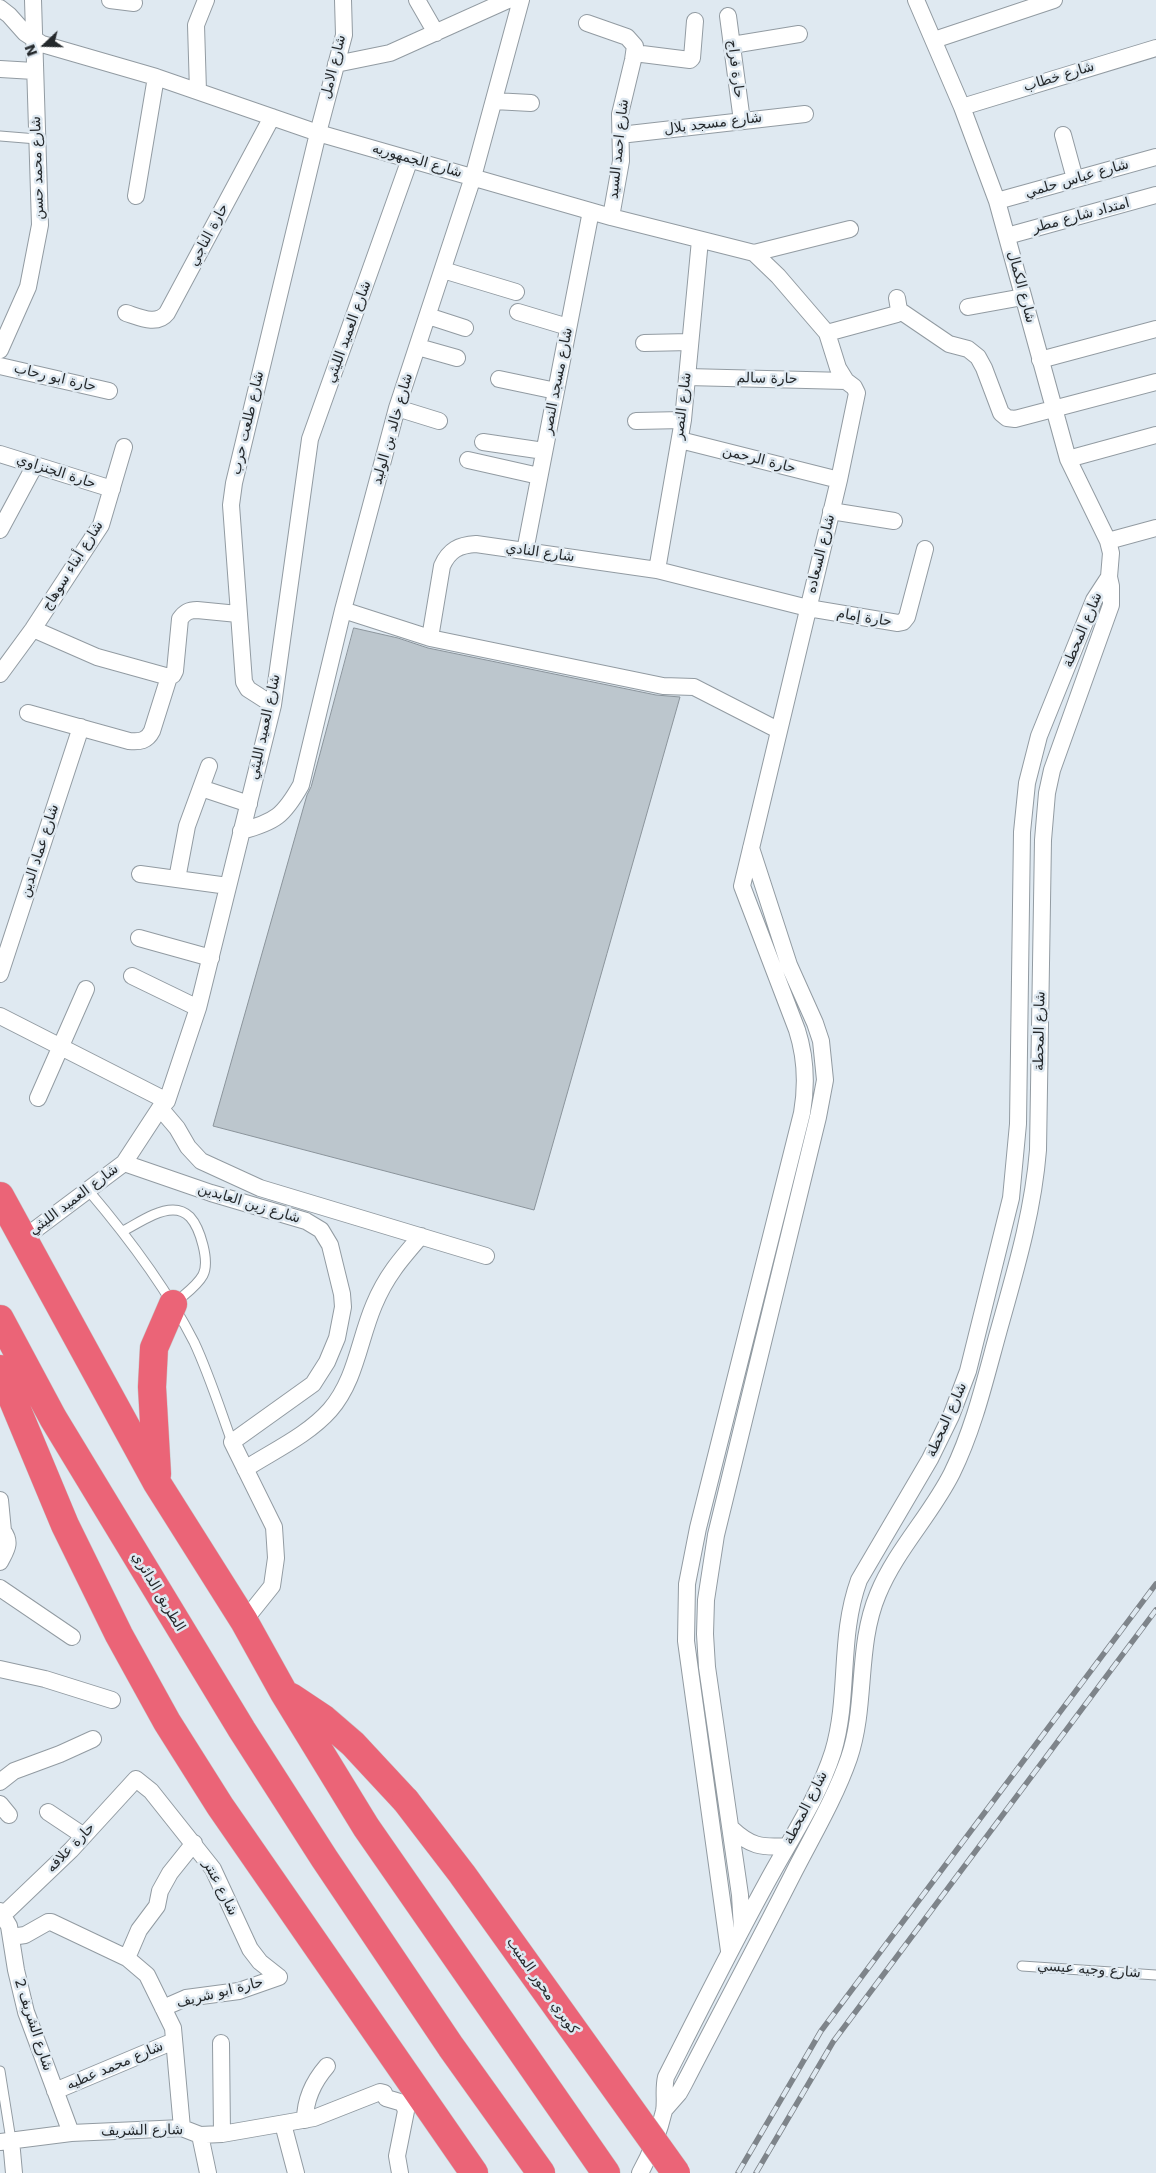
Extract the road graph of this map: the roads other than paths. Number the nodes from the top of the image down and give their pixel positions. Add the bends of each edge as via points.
1 (33, 0) edge
2 (110, 0) edge
3 (195, 0) edge
4 (206, 0) edge
5 (343, 0) edge
6 (417, 0) edge
7 (508, 0) edge
8 (521, 0) edge
9 (916, 0) edge
10 (1054, 0) edge
11 (134, 3) dead end
12 (0, 8) edge
13 (728, 16) dead end
14 (695, 21) dead end
15 (587, 23) dead end
16 (196, 25) junction
17 (436, 33) junction
18 (799, 34) dead end
19 (33, 40) junction
20 (934, 40) junction
21 (732, 45) junction
22 (1156, 48) edge
23 (634, 52) junction
24 (336, 64) junction
25 (0, 69) edge
26 (34, 71) junction
27 (156, 77) junction
28 (198, 91) junction
29 (494, 101) junction
30 (531, 103) dead end
31 (962, 107) junction
32 (805, 114) dead end
33 (272, 116) junction
34 (742, 121) junction
35 (318, 133) junction
36 (620, 135) junction
37 (1063, 135) dead end
38 (0, 136) edge
39 (37, 139) junction
40 (1156, 157) edge
41 (410, 159) junction
42 (474, 177) junction
43 (1075, 179) junction
44 (1156, 195) edge
45 (136, 196) dead end
46 (997, 201) junction
47 (591, 211) junction
48 (611, 217) junction
49 (850, 229) dead end
50 (1007, 236) junction
51 (700, 240) junction
52 (754, 253) junction
53 (443, 270) junction
54 (516, 292) dead end
55 (1023, 297) junction
56 (968, 307) dead end
57 (518, 312) dead end
58 (126, 313) dead end
59 (428, 316) junction
60 (7, 318) edge
61 (568, 326) junction
62 (466, 328) dead end
63 (1156, 329) edge
64 (827, 333) junction
65 (690, 342) junction
66 (644, 343) dead end
67 (418, 347) junction
68 (0, 350) edge
69 (458, 358) dead end
70 (1040, 360) junction
71 (0, 366) edge
72 (687, 377) junction
73 (499, 379) dead end
74 (846, 381) junction
75 (1156, 382) edge
76 (109, 391) dead end
77 (556, 391) junction
78 (397, 408) junction
79 (1054, 410) junction
80 (683, 420) junction
81 (439, 421) dead end
82 (636, 421) dead end
83 (1156, 435) edge
84 (680, 440) junction
85 (483, 442) dead end
86 (124, 447) dead end
87 (544, 451) junction
88 (0, 454) edge
89 (1068, 459) junction
90 (468, 460) dead end
91 (34, 465) junction
92 (539, 476) junction
93 (839, 480) junction
94 (112, 489) junction
95 (831, 511) junction
96 (894, 521) dead end
97 (1156, 528) edge
98 (0, 530) edge
99 (1108, 541) junction
100 (925, 549) dead end
101 (525, 551) junction
102 (657, 570) junction
103 (1109, 577) junction
104 (808, 608) junction
105 (343, 610) junction
106 (238, 614) junction
107 (33, 629) junction
108 (430, 638) junction
109 (0, 674) edge
110 (169, 677) junction
111 (273, 705) junction
112 (28, 713) dead end
113 (81, 728) junction
114 (778, 730) junction
115 (208, 766) dead end
116 (201, 788) junction
117 (248, 804) junction
118 (242, 831) junction
119 (750, 846) junction
120 (140, 874) dead end
121 (176, 879) junction
122 (228, 886) junction
123 (139, 938) dead end
124 (210, 958) junction
125 (789, 965) junction
126 (774, 970) junction
127 (0, 974) edge
128 (132, 976) dead end
129 (86, 989) dead end
130 (198, 1008) junction
131 (0, 1016) edge
132 (61, 1046) junction
133 (38, 1098) dead end
134 (164, 1104) junction
135 (124, 1163) junction
136 (88, 1190) junction
137 (0, 1196) edge
138 (123, 1231) junction
139 (421, 1236) junction
140 (24, 1238) junction
141 (486, 1256) dead end
142 (174, 1304) junction
143 (343, 1307) junction
144 (370, 1313) junction
145 (0, 1319) edge
146 (0, 1369) edge
147 (232, 1442) junction
148 (245, 1469) junction
149 (157, 1483) junction
150 (0, 1500) edge
151 (2, 1531) edge
152 (0, 1562) edge
153 (0, 1588) edge
154 (244, 1621) junction
155 (72, 1637) dead end
156 (0, 1669) edge
157 (284, 1693) junction
158 (112, 1700) dead end
159 (93, 1739) dead end
160 (136, 1779) joint
161 (0, 1782) edge
162 (48, 1812) dead end
163 (731, 1828) junction
164 (84, 1836) junction
165 (194, 1843) junction
166 (787, 1846) junction
167 (1, 1913) edge
168 (742, 1928) junction
169 (11, 1937) junction
170 (729, 1951) junction
171 (127, 1958) junction
172 (745, 1966) junction
173 (1022, 1966) dead end
174 (1156, 1975) edge
175 (278, 1977) joint
176 (163, 2008) junction
177 (174, 2041) junction
178 (221, 2043) dead end
179 (327, 2066) dead end
180 (0, 2071) edge
181 (55, 2091) junction
182 (665, 2109) junction
183 (305, 2120) junction
184 (283, 2124) junction
185 (182, 2128) junction
186 (72, 2133) junction
187 (222, 2134) junction
188 (200, 2135) junction
189 (5, 2141) edge
190 (14, 2173) edge
191 (208, 2173) edge
192 (296, 2173) edge
193 (400, 2173) edge
194 (474, 2173) edge
195 (542, 2173) edge
196 (606, 2173) edge
197 (640, 2173) edge
198 (676, 2173) edge

1 - 19 street, شارع محمد حسن
2 - 11 street
3 - 16 street
4 - 16 street
5 - 24 street, شارع الامل via 344,34
6 - 17 street
7 - 17 street
8 - 29 street, شارع خالد بن الوليد
9 - 20 street, شارع الكمال
10 - 20 street
12 - 19 street, شارع الجمهوريه via 10,14
13 - 21 street, حارة فراج
14 - 23 street via 690,60
15 - 23 street via 627,37 632,41
16 - 28 street
17 - 24 street via 390,53
18 - 21 street
19 - 26 street, شارع محمد حسن
19 - 27 street, شارع الجمهوريه
20 - 31 street, شارع الكمال
21 - 34 street, حارة فراج
22 - 31 street, شارع خطاب
23 - 36 street, شارع احمد السيد via 620,114
24 - 35 street, شارع الامل
25 - 26 street
26 - 39 street, شارع محمد حسن
27 - 28 street, شارع الجمهوريه
27 - 45 street
28 - 33 street, شارع الجمهوريه
29 - 30 street
29 - 42 street, شارع خالد بن الوليد
31 - 46 street, شارع الكمال
32 - 34 street, شارع مسجد بلال
33 - 35 street, شارع الجمهوريه
33 - 58 street, حارة الناجي via 164,318 158,320
34 - 36 street, شارع مسجد بلال
35 - 41 street, شارع الجمهوريه
35 - 106 street, شارع طلعت حرب via 234,483 231,505
36 - 48 street, شارع احمد السيد via 621,161
37 - 43 street
38 - 39 lane
39 - 60 street, شارع محمد حسن via 40,225 28,287
40 - 43 street, شارع عباس حلمي
41 - 42 street, شارع الجمهوريه
41 - 111 street, شارع العميد الليثي via 310,439
42 - 47 street, شارع الجمهوريه
42 - 53 street, شارع خالد بن الوليد
43 - 46 street, شارع عباس حلمي
44 - 50 street, امتداد شارع مطر
46 - 50 street, شارع الكمال
47 - 48 street, شارع الجمهوريه
47 - 61 street, شارع مسجد النصر
48 - 51 street, شارع الجمهوريه
49 - 52 street, شارع الجمهوريه
50 - 55 street, شارع الكمال
51 - 52 street, شارع الجمهوريه
51 - 65 street, شارع النصر
52 - 64 street, شارع السعاده
53 - 54 street
53 - 59 street, شارع خالد بن الوليد
55 - 56 street
55 - 70 street, شارع الكمال
57 - 61 street
59 - 62 street
59 - 67 street, شارع خالد بن الوليد
60 - 68 street, شارع محمد حسن
61 - 77 street, شارع مسجد النصر
63 - 70 street
64 - 74 street, شارع السعاده via 838,368
64 - 79 street via 892,316 898,304 949,344 978,357 1001,413 1007,418
65 - 66 street
65 - 72 street, شارع النصر
67 - 69 street
67 - 78 street, شارع خالد بن الوليد
70 - 79 street, شارع الكمال
71 - 76 street, حارة ابو رحاب
72 - 74 street, حارة سالم
72 - 80 street, شارع النصر
73 - 77 street
74 - 93 street, شارع السعاده via 857,394
75 - 79 street
77 - 87 street, شارع مسجد النصر
78 - 81 street
78 - 105 street, شارع خالد بن الوليد
79 - 89 street, شارع الكمال
80 - 82 street
80 - 84 street, شارع النصر
83 - 89 street
84 - 93 street, حارة الرحمن
84 - 102 street, شارع النصر
85 - 87 street
86 - 94 street, شارع أبناء سوهاج
87 - 92 street, شارع مسجد النصر
88 - 91 street, حارة الجنزاوي
89 - 99 street, شارع الكمال
90 - 92 street
91 - 94 street, حارة الجنزاوي
91 - 98 street
92 - 101 street, شارع مسجد النصر
93 - 95 street, شارع السعاده
94 - 107 street, شارع أبناء سوهاج via 101,526
95 - 96 street
95 - 104 street, شارع السعاده
97 - 99 street
99 - 103 street, شارع الكمال via 1111,553
100 - 104 street, حارة إمام via 903,622
101 - 102 street, شارع النادي
101 - 108 street, شارع النادي via 465,544 447,556 442,566
102 - 104 street, شارع النادي
103 - 166 street, شارع المحطة via 1094,600 1040,736 1027,783 1022,832 1017,1148 1006,1223 968,1371 951,1416 930,1459 869,1560 851,1601 841,1709 833,1751 817,1791
103 - 172 street, شارع المحطة via 1111,605 1059,747 1044,816 1038,1150 1026,1232 962,1451 940,1495 888,1573 872,1611 855,1733 842,1776
104 - 114 street, شارع السعاده
105 - 108 street
105 - 118 street, شارع خالد بن الوليد via 301,784 288,808 267,824
106 - 110 street via 190,610 184,614 180,619 175,671
106 - 111 street, شارع طلعت حرب via 244,682 248,689
107 - 109 street, شارع أبناء سوهاج
107 - 110 street via 97,657
108 - 114 street via 663,686 694,687
110 - 113 street via 149,738 129,741
111 - 117 street, شارع العميد الليثي
112 - 113 street
113 - 127 street, شارع عماد الدين
114 - 119 street, شارع السعاده
115 - 116 street
116 - 117 street
116 - 121 street via 187,826
117 - 118 street, شارع العميد الليثي
118 - 122 street, شارع العميد الليثي
119 - 125 street
119 - 126 street, شارع السعاده via 742,886
120 - 121 street
121 - 122 street
122 - 124 street, شارع العميد الليثي
123 - 124 street
124 - 130 street, شارع العميد الليثي
125 - 126 street
125 - 163 street via 815,1023 823,1051 825,1080 710,1568 706,1609 708,1666
126 - 170 street via 802,1046 805,1096 692,1556 686,1612 690,1669
128 - 130 street
129 - 132 street
130 - 134 street, شارع العميد الليثي
131 - 132 street, شارع زين العابدين
132 - 133 street
132 - 134 street, شارع زين العابدين
134 - 135 street, شارع العميد الليثي
134 - 139 street, شارع زين العابدين via 188,1147 201,1161 260,1188
135 - 136 street, شارع العميد الليثي
135 - 143 street, شارع زين العابدين via 306,1221 321,1230 330,1245
136 - 138 lane
136 - 140 street, شارع العميد الليثي
137 - 140 highway
138 - 142 lane
138 - 142 lane via 170,1210 181,1211 191,1218 207,1261 194,1286
139 - 141 street, شارع زين العابدين
139 - 144 street via 385,1279
140 - 149 highway
142 - 147 lane via 194,1344
142 - 149 highway via 154,1348 152,1397
143 - 144 street
143 - 147 street, شارع زين العابدين via 337,1338 313,1384
144 - 148 street via 357,1361 330,1410 310,1428
145 - 195 highway, الطريق الدائري via 53,1418 242,1730 451,2047
146 - 194 highway via 61,1517 119,1635 167,1722 214,1798
147 - 148 street
148 - 154 street via 274,1527 276,1558 272,1586
149 - 154 highway
150 - 151 street
151 - 152 street via 8,1537 9,1545
153 - 155 street
154 - 157 highway
156 - 158 street
157 - 196 highway via 366,1827
157 - 198 highway, كوبري محور المنيب, bridge via 324,1718 406,1801
159 - 161 street via 14,1771
160 - 164 street, حارة علافه
160 - 165 street, شارع عنتر via 151,1791
162 - 164 street
163 - 166 street via 759,1846
163 - 168 street
164 - 167 street, حارة علافه
165 - 171 street via 170,1873
165 - 175 street, شارع عنتر via 213,1869 250,1949
166 - 168 street, شارع المحطة
167 - 169 street, شارع الشريف 2
168 - 170 street, شارع المحطة
168 - 172 street
169 - 171 street via 25,1935 51,1922
169 - 181 street, شارع الشريف 2 via 26,2012
170 - 182 street, شارع المحطة via 666,2076
171 - 176 street via 147,1976
172 - 182 street, شارع المحطة via 681,2089
173 - 174 lane, شارع وجيه عيسي
175 - 176 street, حارة ابو شريف via 239,1991 186,1998
176 - 177 street via 173,2028
177 - 181 street, شارع محمد عطيه
177 - 185 street
178 - 187 street
179 - 183 street via 305,2106
180 - 189 lane
181 - 186 street, شارع الشريف 2
182 - 197 street
183 - 184 street, شارع الشريف
183 - 193 street, شارع الشريف via 380,2092 386,2098 403,2103 406,2111 397,2156
184 - 187 street, شارع الشريف
184 - 192 street
185 - 186 street, شارع الشريف
185 - 188 street, شارع الشريف
186 - 189 street, شارع الشريف
187 - 188 street, شارع الشريف
188 - 191 street
189 - 190 street

